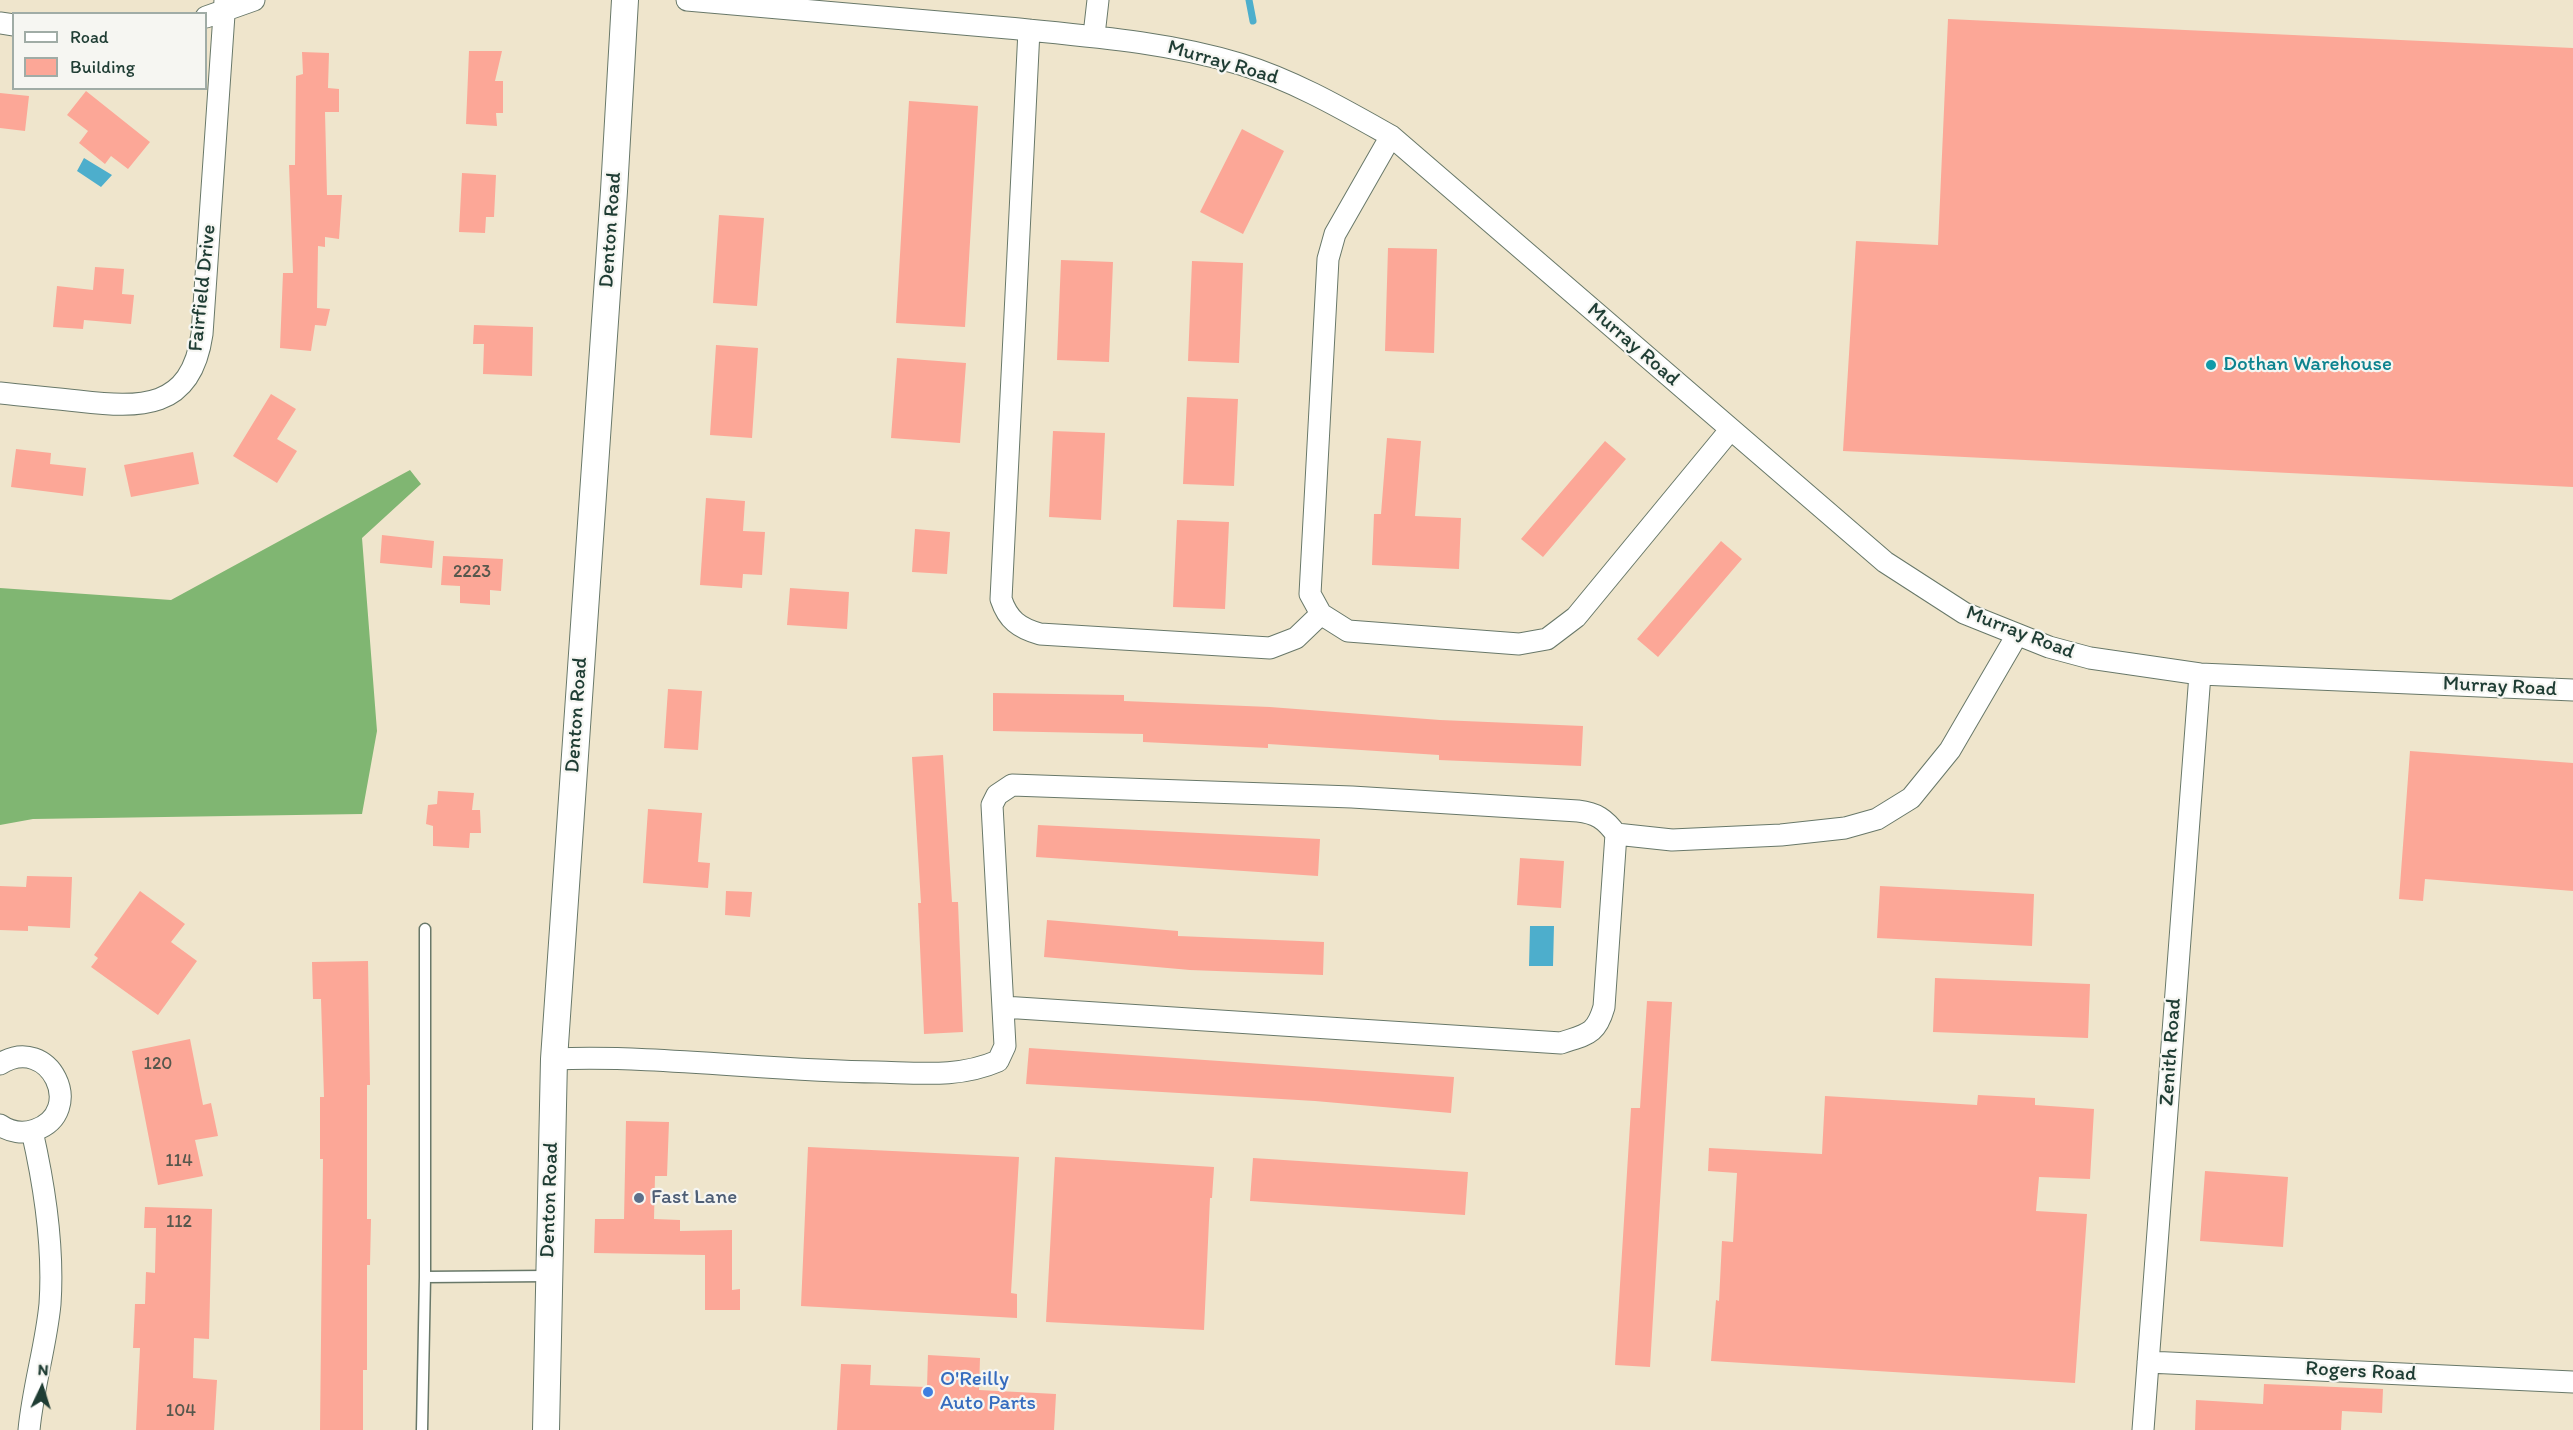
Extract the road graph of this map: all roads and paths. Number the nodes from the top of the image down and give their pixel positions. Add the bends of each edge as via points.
1 (254, 0) edge
2 (625, 0) edge
3 (687, 0) edge
4 (1098, 0) edge
5 (218, 10) edge
6 (1029, 30) junction
7 (1094, 35) junction
8 (1391, 136) junction
9 (0, 393) edge
10 (1731, 429) junction
11 (1321, 614) junction
12 (2017, 635) junction
13 (2200, 674) junction
14 (2573, 690) edge
15 (1616, 834) junction
16 (425, 928) dead end
17 (1003, 1007) junction
18 (554, 1059) junction
19 (0, 1064) edge
20 (0, 1125) edge
21 (32, 1131) junction
22 (548, 1276) junction
23 (425, 1277) junction
24 (2148, 1362) junction
25 (2573, 1382) edge
26 (29, 1430) edge
27 (422, 1430) edge
28 (546, 1430) edge
29 (2143, 1430) edge

1 - 5 street
2 - 18 street, Denton Road
3 - 6 street, Murray Road
4 - 7 street
5 - 9 street, Fairfield Drive via 202,334 196,362 166,396 135,406
6 - 7 street, Murray Road
6 - 11 street via 1001,599 1006,615 1026,630 1040,634 1270,648 1296,638
7 - 8 street, Murray Road via 1152,43 1242,64 1340,107
8 - 10 street, Murray Road
8 - 11 street via 1335,234 1328,259 1311,594
10 - 11 street via 1576,617 1547,639 1519,644 1348,631
10 - 12 street, Murray Road via 1885,562 1964,613
12 - 13 street, Murray Road via 2090,658
12 - 15 street via 1950,750 1911,798 1877,819 1845,828 1781,835 1672,840
13 - 14 street, Murray Road
13 - 24 street, Zenith Road
15 - 17 street via 1604,1007 1599,1024 1589,1034 1561,1043
15 - 17 street via 1606,820 1578,811 1352,797 1012,785 997,795 992,805
16 - 23 lane
17 - 18 street via 1005,1046 998,1061 962,1073 840,1072 598,1057
18 - 22 street, Denton Road
19 - 21 street via 25,1057 37,1060 55,1076 60,1099 57,1111 42,1128
20 - 21 street via 11,1131
21 - 26 street via 48,1214 50,1304
22 - 23 lane
22 - 28 street, Denton Road
23 - 27 lane
24 - 25 street, Rogers Road
24 - 29 street, Zenith Road

